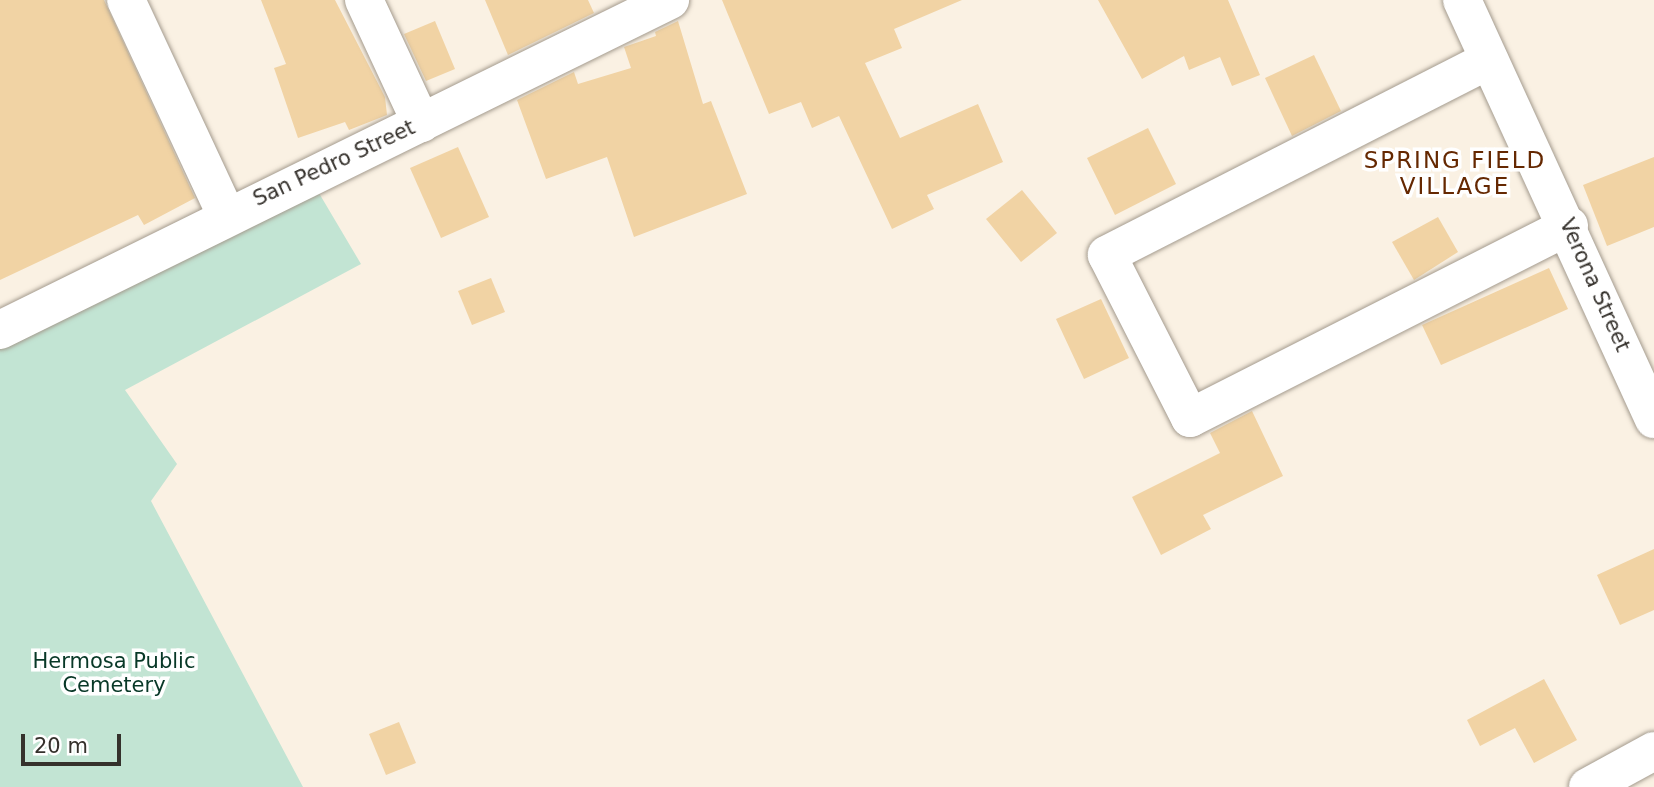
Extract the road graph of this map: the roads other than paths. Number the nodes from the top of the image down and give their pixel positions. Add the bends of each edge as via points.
1 (127, 0) edge
2 (363, 0) edge
3 (670, 0) edge
4 (1462, 0) edge
5 (607, 16) edge
6 (1489, 60) junction
7 (421, 123) junction
8 (226, 214) junction
9 (1569, 226) junction
10 (2, 323) edge
11 (1654, 419) edge
12 (1654, 751) edge
13 (1588, 787) edge

1 - 8 street
2 - 7 street
3 - 5 street, San Pedro Street
4 - 6 street, Verona Street
5 - 7 street, San Pedro Street
6 - 9 street, Verona Street
6 - 9 street via 1107,255 1190,418
7 - 8 street, San Pedro Street
8 - 10 street, San Pedro Street
9 - 11 street, Verona Street
12 - 13 street

